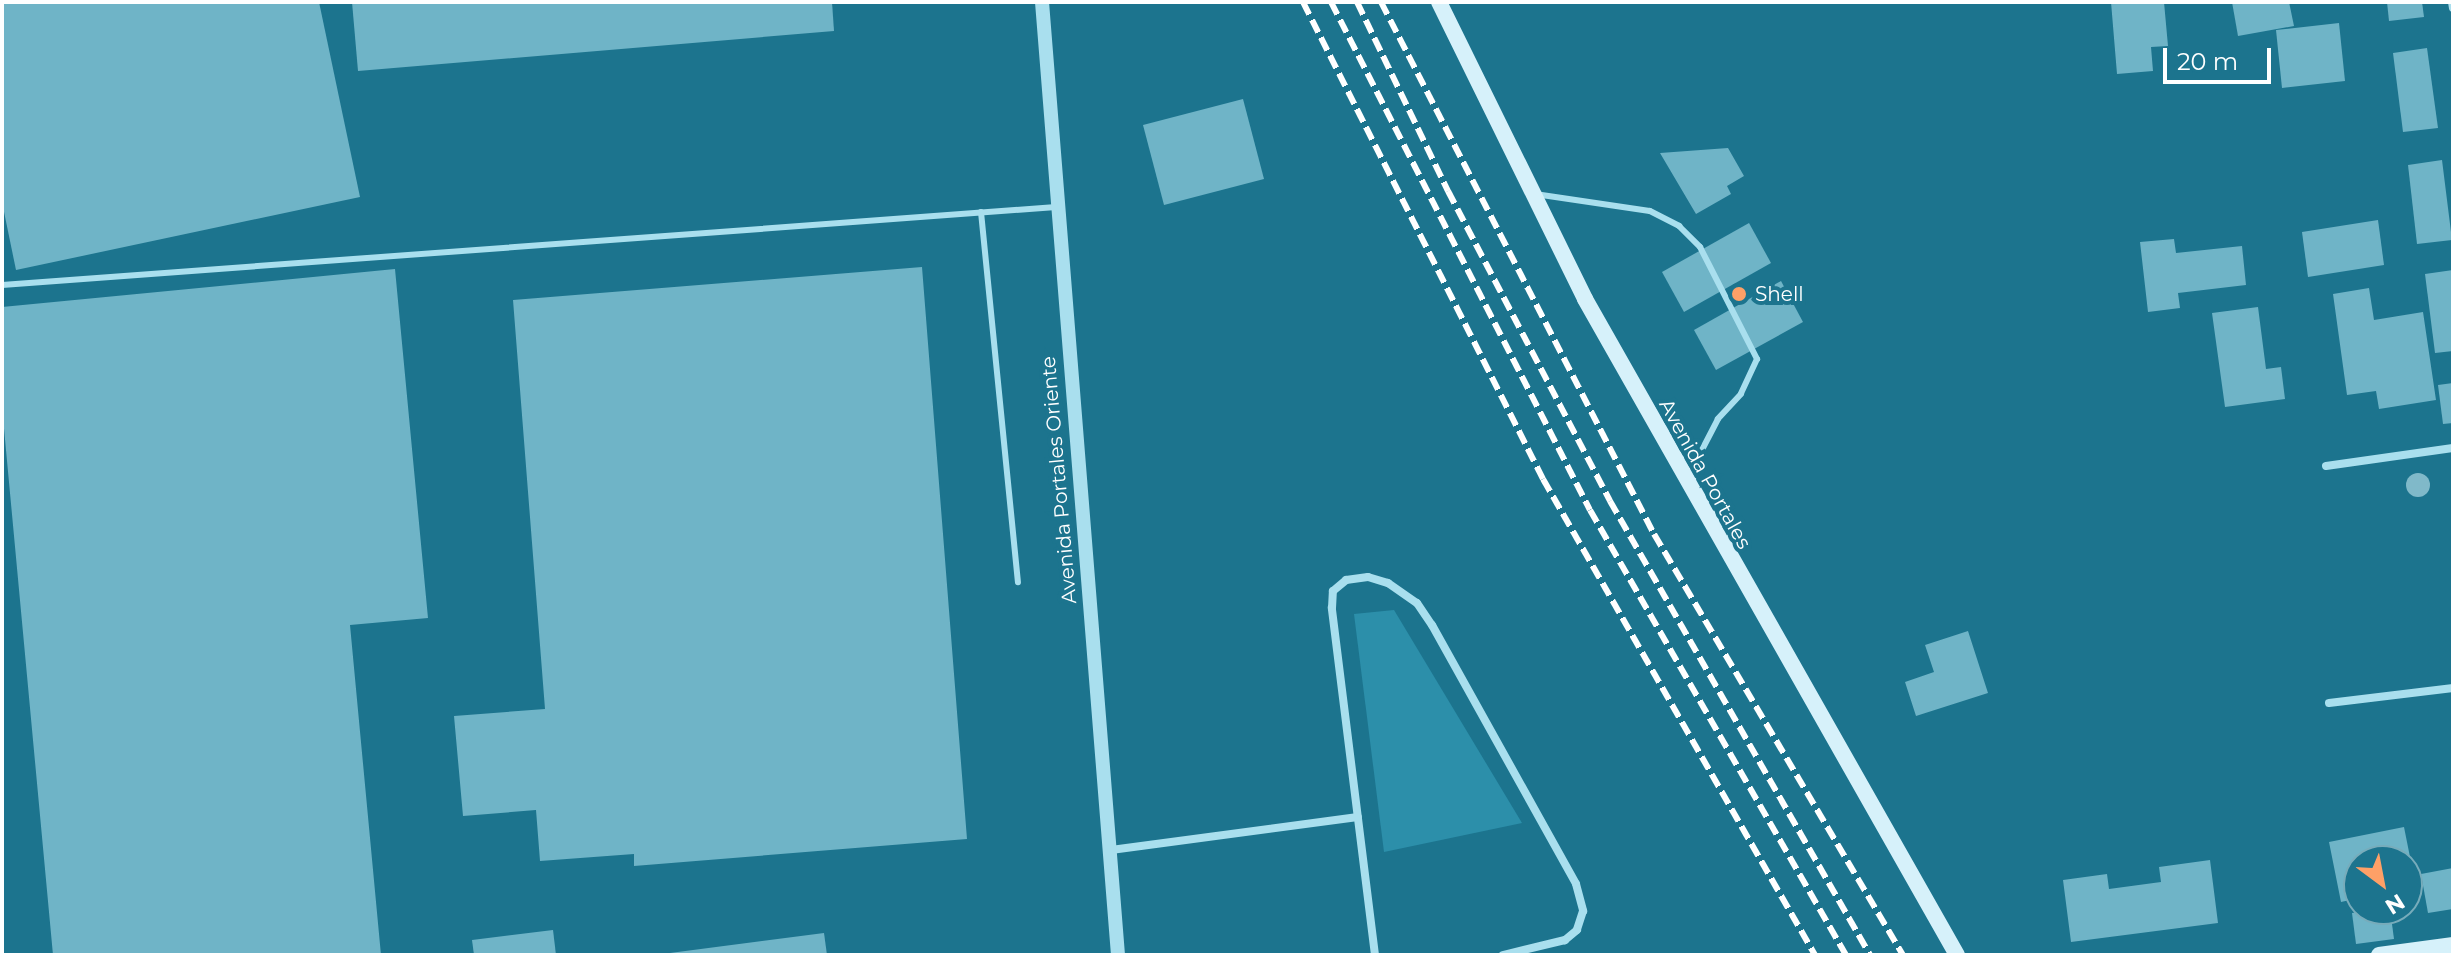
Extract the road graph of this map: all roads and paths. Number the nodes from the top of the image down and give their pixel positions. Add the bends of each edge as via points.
1 (1042, 2) edge
2 (1439, 2) edge
3 (2452, 2) edge
4 (2453, 8) edge
5 (1533, 194) junction
6 (1056, 207) junction
7 (981, 212) junction
8 (2, 285) edge
9 (2453, 448) edge
10 (2326, 466) dead end
11 (1686, 482) junction
12 (1018, 582) dead end
13 (2453, 688) edge
14 (2329, 703) dead end
15 (1358, 817) junction
16 (1111, 850) junction
17 (2453, 945) edge
18 (1953, 949) edge
19 (1118, 955) edge
20 (1375, 955) edge
21 (1503, 955) edge
22 (1970, 955) edge
23 (2379, 955) edge

1 - 6 street, Avenida Portales Oriente
2 - 5 main road, Avenida Portales
3 - 4 street
5 - 11 main road, Avenida Portales
5 - 11 lane via 1613,202 1650,211 1679,226 1694,237 1754,346 1754,372 1718,419
6 - 7 lane
6 - 16 street, Avenida Portales Oriente
7 - 8 lane
7 - 12 lane
9 - 10 street
11 - 18 main road, Avenida Portales
13 - 14 street
15 - 16 street
15 - 20 street
15 - 21 street via 1332,608 1333,591 1368,577 1388,583 1417,603 1432,625 1576,884 1583,911 1577,930 1565,940
16 - 19 street, Avenida Portales Oriente
17 - 23 main road
18 - 22 main road

